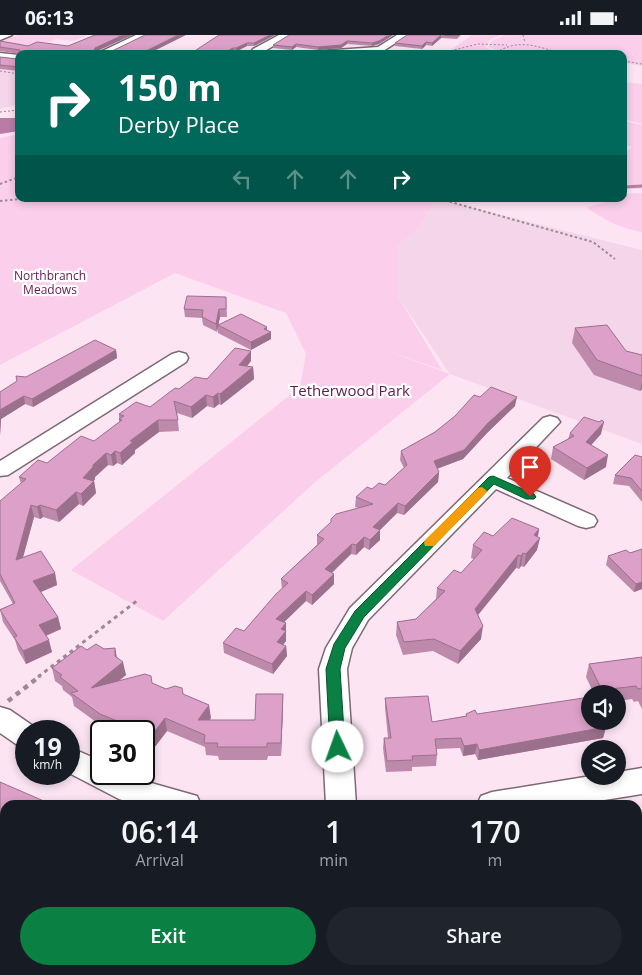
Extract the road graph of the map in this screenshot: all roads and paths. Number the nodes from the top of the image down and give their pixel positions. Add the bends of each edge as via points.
1 (7, 35) edge
2 (144, 35) edge
3 (286, 35) edge
4 (404, 35) edge
5 (523, 35) edge
6 (0, 37) edge
7 (525, 42) junction
8 (507, 45) junction
9 (110, 50) edge
10 (258, 50) edge
11 (380, 50) edge
12 (454, 50) edge
13 (500, 50) edge
14 (546, 50) edge
15 (0, 56) edge
16 (15, 58) edge
17 (627, 60) edge
18 (642, 62) edge
19 (0, 71) edge
20 (15, 73) edge
21 (15, 110) edge
22 (0, 112) edge
23 (15, 178) edge
24 (0, 184) edge
25 (15, 199) edge
26 (0, 201) edge
27 (451, 202) edge
28 (615, 259) dead end
29 (179, 358) dead end
30 (550, 422) dead end
31 (0, 470) edge
32 (493, 480) junction
33 (586, 521) dead end
34 (138, 600) dead end
35 (0, 707) edge
36 (0, 718) edge
37 (15, 728) edge
38 (80, 765) edge
39 (642, 781) edge
40 (167, 800) edge
41 (341, 800) edge
42 (523, 800) edge

1 - 6 street
2 - 9 street
3 - 10 street
4 - 11 street
5 - 7 path
7 - 8 path
7 - 14 path
8 - 12 path via 478,44
8 - 13 path
15 - 16 street
17 - 18 path
19 - 20 path
21 - 22 path
23 - 24 path
25 - 26 path
27 - 28 path via 593,242
29 - 31 street
30 - 32 street
32 - 33 street
32 - 41 street via 359,614 338,647 333,669
34 - 35 path
36 - 37 street
38 - 40 street via 130,790
39 - 42 street

